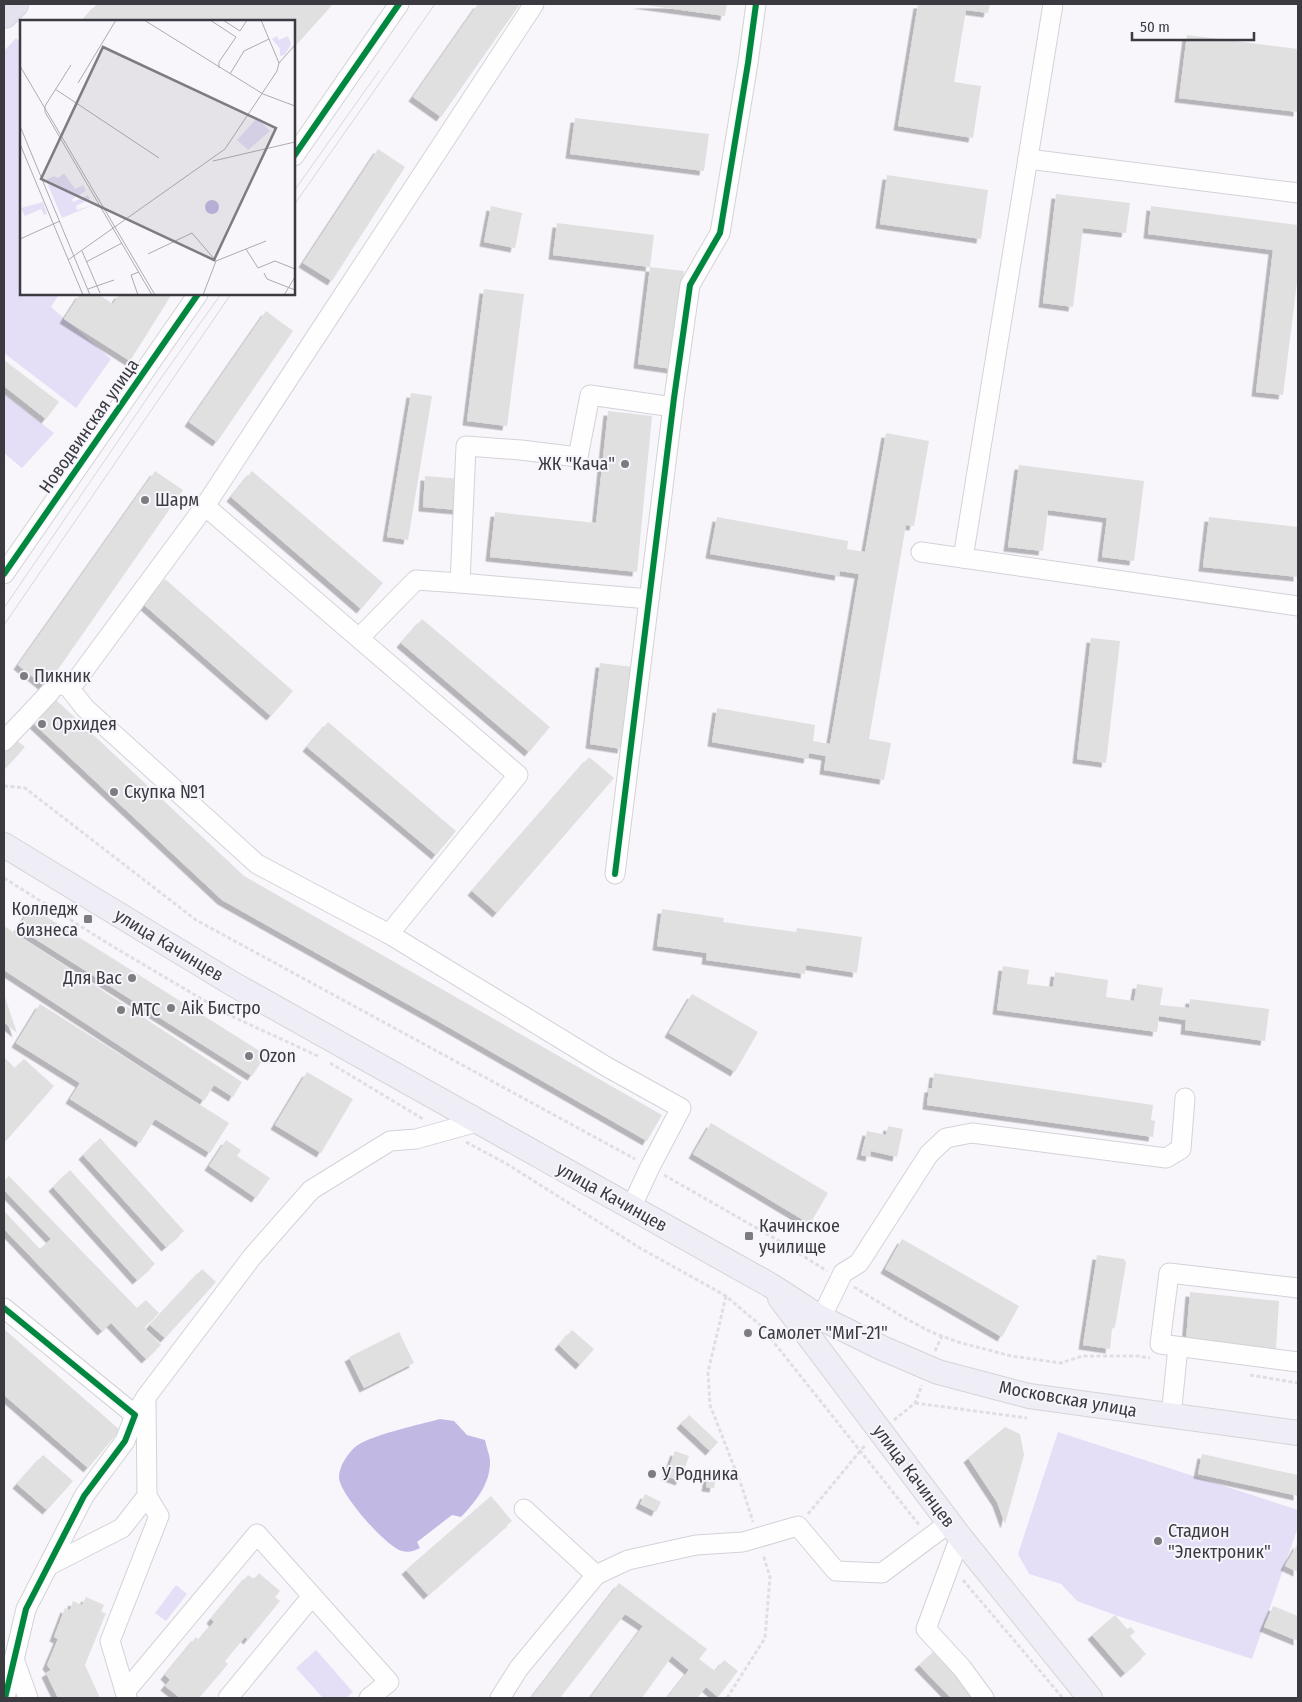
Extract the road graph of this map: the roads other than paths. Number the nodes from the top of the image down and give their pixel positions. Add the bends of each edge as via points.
1 (14, 4) edge
2 (399, 4) edge
3 (534, 4) edge
4 (756, 4) edge
5 (1053, 4) edge
6 (4, 14) edge
7 (295, 155) edge
8 (1028, 159) junction
9 (1298, 193) edge
10 (197, 295) edge
11 (673, 407) junction
12 (205, 506) junction
13 (921, 552) dead end
14 (963, 558) junction
15 (4, 574) edge
16 (460, 583) junction
17 (649, 599) junction
18 (1298, 606) edge
19 (359, 638) junction
20 (59, 689) junction
21 (4, 741) edge
22 (4, 844) edge
23 (615, 874) dead end
24 (389, 934) junction
25 (1185, 1098) dead end
26 (477, 1122) junction
27 (631, 1208) junction
28 (770, 1285) junction
29 (1298, 1288) edge
30 (4, 1308) edge
31 (821, 1318) junction
32 (1177, 1354) junction
33 (1298, 1362) edge
34 (146, 1397) junction
35 (135, 1415) junction
36 (1171, 1416) junction
37 (1298, 1433) edge
38 (147, 1496) junction
39 (524, 1509) dead end
40 (955, 1530) junction
41 (48, 1566) junction
42 (596, 1575) junction
43 (312, 1596) junction
44 (14, 1660) junction
45 (126, 1695) edge
46 (5, 1698) edge
47 (28, 1698) edge
48 (228, 1698) edge
49 (369, 1698) edge
50 (500, 1698) edge
51 (984, 1698) edge
52 (1090, 1698) edge

1 - 6 highway
2 - 7 street
3 - 12 street
4 - 11 street via 720,233 690,285
5 - 8 street
8 - 9 street
8 - 14 street
10 - 15 street, Новодвинская улица
11 - 16 street via 590,395 578,457 466,446
11 - 17 street
12 - 19 street
12 - 20 street
13 - 14 street
14 - 18 street
16 - 17 street
16 - 19 street via 416,580
17 - 23 street
19 - 24 street via 518,776
20 - 21 street
20 - 24 street via 85,708 257,864
22 - 26 main road, улица Качинцев via 233,984
24 - 27 street via 607,1067 681,1108
25 - 31 street via 1181,1148 1166,1158 972,1133 946,1138 928,1154 859,1263 843,1273
26 - 27 main road, улица Качинцев
26 - 34 street via 416,1139 390,1141 311,1190 252,1257
27 - 28 main road, улица Качинцев
28 - 31 main road, Московская улица
28 - 40 main road, улица Качинцев
29 - 32 street via 1168,1273 1160,1344
30 - 35 street
31 - 36 main road, Московская улица via 938,1372 1029,1396
32 - 33 street
32 - 36 street
34 - 35 street
34 - 38 street
35 - 41 street via 125,1441 84,1496
36 - 37 main road, Московская улица
38 - 41 street via 122,1528
38 - 45 street via 159,1516 110,1641
39 - 42 street
40 - 42 street via 929,1538 882,1573 836,1571 798,1526 743,1542 696,1545 628,1560
40 - 51 street via 950,1565 926,1629
40 - 52 main road, улица Качинцев
41 - 44 street via 26,1609
42 - 50 street via 519,1668
43 - 45 street via 257,1534
43 - 48 street
43 - 49 street via 389,1682
44 - 46 street
44 - 47 street

